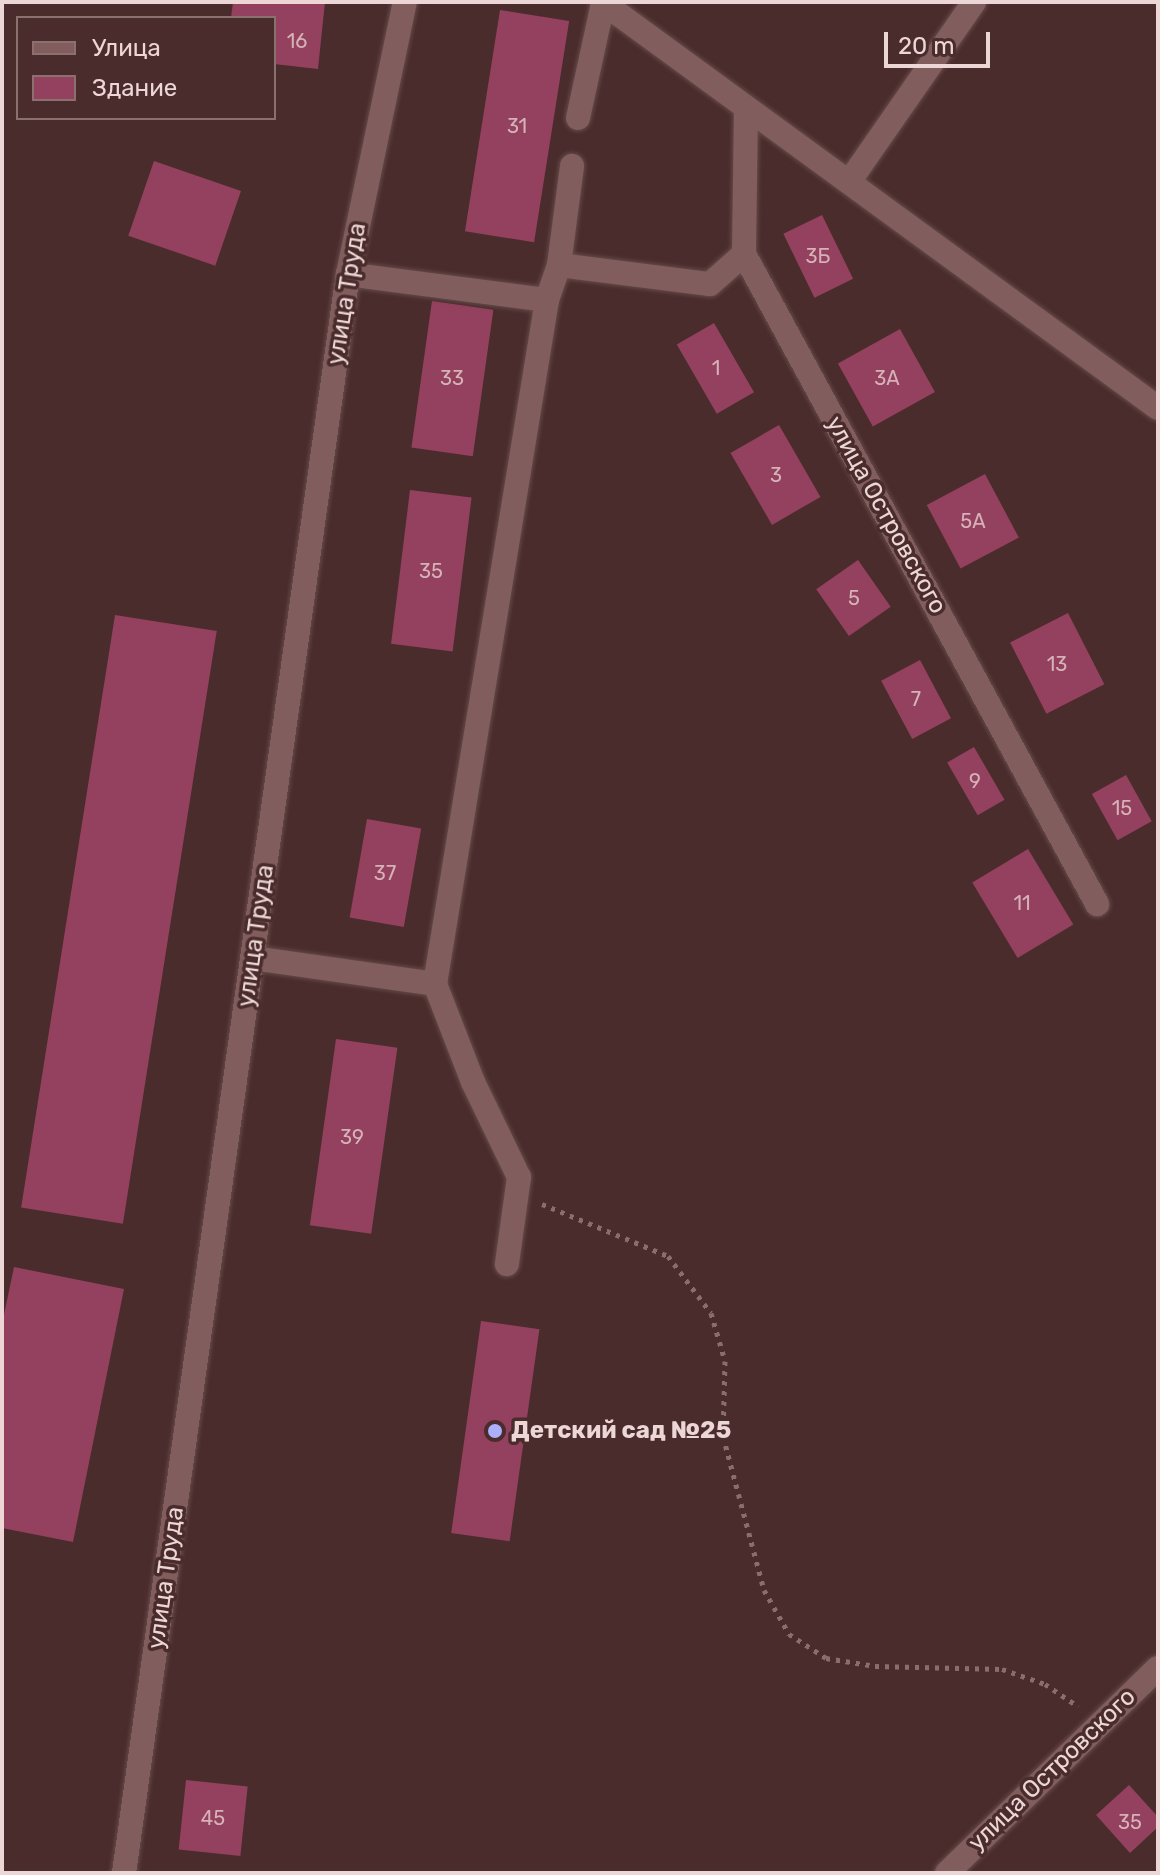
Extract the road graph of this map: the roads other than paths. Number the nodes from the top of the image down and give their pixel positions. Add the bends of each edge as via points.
1 (405, 2) edge
2 (602, 2) edge
3 (974, 2) edge
4 (746, 108) junction
5 (578, 118) dead end
6 (572, 166) dead end
7 (849, 182) junction
8 (744, 254) junction
9 (559, 265) junction
10 (348, 274) junction
11 (547, 300) junction
12 (1158, 408) edge
13 (1097, 904) dead end
14 (253, 958) junction
15 (435, 984) junction
16 (507, 1264) dead end
17 (1158, 1668) edge
18 (124, 1873) edge
19 (947, 1873) edge

1 - 10 street, улица Труда
2 - 4 street
2 - 5 street
3 - 7 street
4 - 7 street
4 - 8 street, улица Островского
6 - 9 street
7 - 12 street
8 - 9 street via 710,284
8 - 13 street, улица Островского
9 - 11 street
10 - 11 street
10 - 14 street, улица Труда
11 - 15 street
14 - 15 street
14 - 18 street, улица Труда
15 - 16 street via 473,1082 519,1177
17 - 19 street, улица Островского

